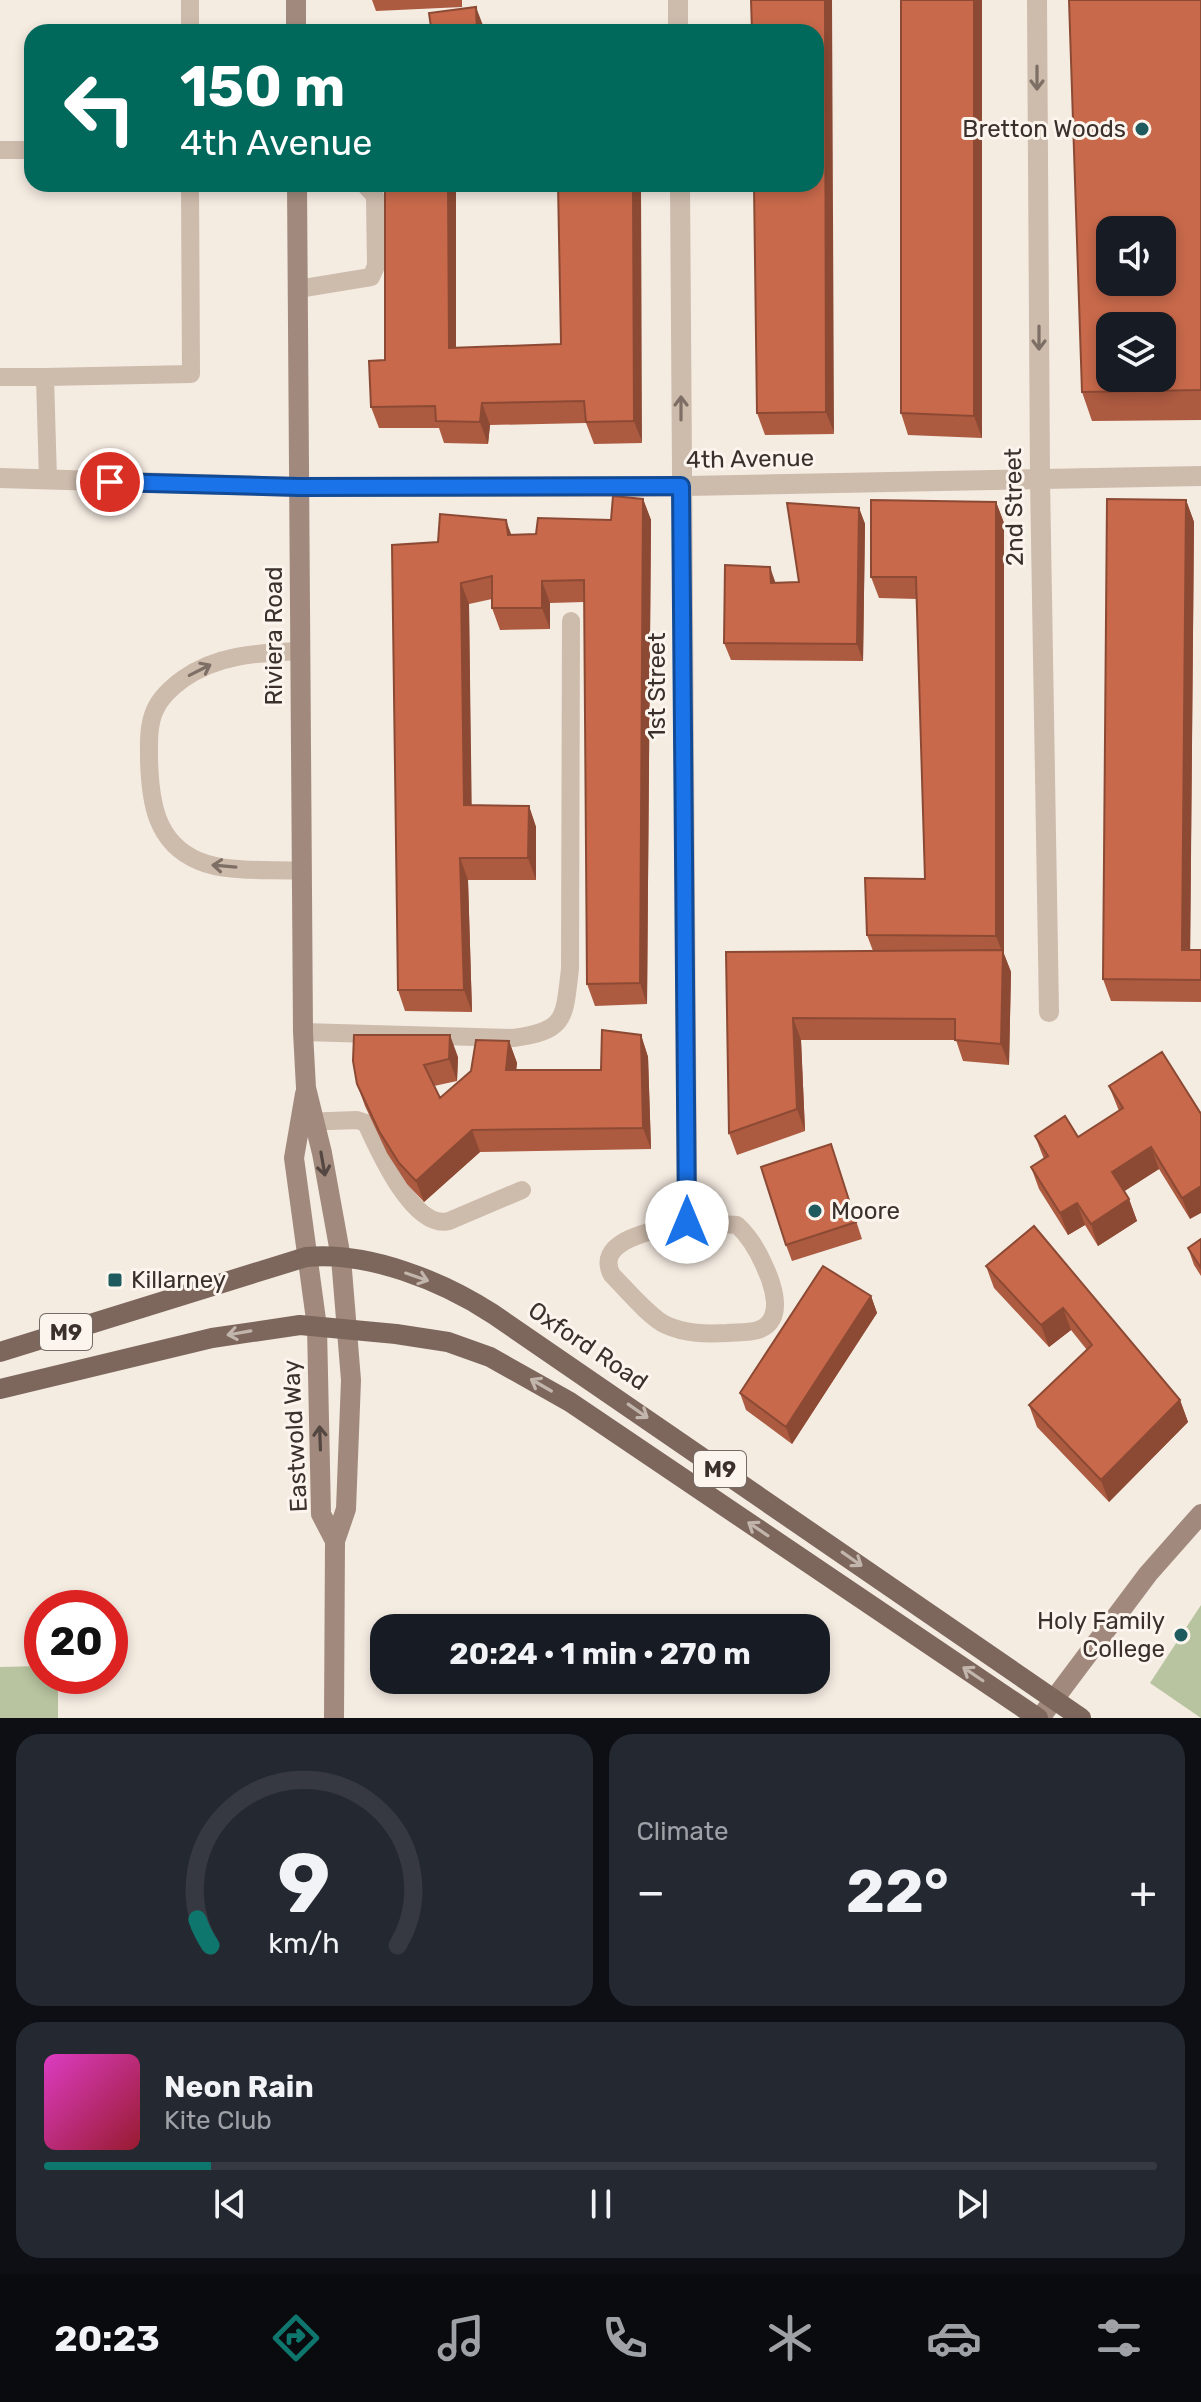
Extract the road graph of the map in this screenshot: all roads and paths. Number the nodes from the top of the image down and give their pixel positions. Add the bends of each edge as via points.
1 (190, 0) edge
2 (296, 0) edge
3 (678, 0) edge
4 (1037, 0) edge
5 (190, 24) edge
6 (296, 24) edge
7 (678, 24) edge
8 (0, 150) edge
9 (24, 150) edge
10 (190, 192) edge
11 (297, 192) edge
12 (371, 192) edge
13 (680, 192) edge
14 (298, 289) junction
15 (0, 377) edge
16 (45, 377) junction
17 (1201, 476) edge
18 (0, 478) edge
19 (48, 480) junction
20 (1040, 480) junction
21 (681, 486) junction
22 (299, 487) junction
23 (571, 621) dead end
24 (300, 651) junction
25 (302, 871) junction
26 (1049, 1012) dead end
27 (303, 1032) junction
28 (307, 1122) junction
29 (687, 1187) joint
30 (522, 1190) dead end
31 (687, 1222) junction
32 (306, 1257) junction
33 (341, 1258) junction
34 (317, 1327) junction
35 (348, 1330) junction
36 (0, 1352) edge
37 (0, 1389) edge
38 (1201, 1514) edge
39 (335, 1541) junction
40 (1053, 1699) junction
41 (334, 1718) edge
42 (1039, 1718) edge
43 (1081, 1718) edge

1 - 5 lane
2 - 6 main road
3 - 7 street
4 -> 20 street, 2nd Street
8 - 9 lane
10 - 16 lane via 191,374
11 - 14 main road, Riviera Road
12 - 14 lane via 376,266 371,277
21 -> 13 street, 1st Street
14 - 22 main road, Riviera Road
15 - 16 lane
16 - 19 lane
17 - 20 street, 4th Avenue
18 - 19 street, 4th Avenue
19 - 22 street, 4th Avenue
20 - 21 street, 4th Avenue
20 - 26 street, 2nd Street
21 - 22 street, 4th Avenue
21 - 29 street, 1st Street
22 - 24 main road, Riviera Road
23 - 27 lane via 570,969 566,1006 557,1024 542,1034 513,1038
24 - 25 main road, Riviera Road
25 -> 24 lane via 215,866 178,849 154,814 149,750 154,712 182,679 205,665 252,653
25 - 27 main road, Riviera Road
27 - 28 main road, Riviera Road
28 - 30 lane via 366,1123 401,1188 437,1222
28 - 32 main road, Riviera Road via 294,1158
28 -> 33 main road, Riviera Road
29 - 31 lane
31 - 31 lane via 737,1225 751,1239 773,1290 775,1308 765,1326 754,1331 687,1332 663,1324 612,1275 609,1256 616,1245
32 - 33 main road, Oxford Road / M9
32 - 34 main road, Riviera Road
32 - 36 main road, Oxford Road / M9
33 - 35 main road, Riviera Road
33 -> 40 main road, Oxford Road / M9 via 414,1275 470,1299
34 - 35 main road, M9
34 -> 37 main road, M9 via 267,1328 212,1338
39 -> 34 main road, Eastwold Way via 321,1514
35 - 39 main road, Eastwold Way via 346,1509
42 -> 35 main road, M9 via 523,1375 448,1342
38 - 40 main road
39 - 41 main road, Eastwold Way
40 - 42 main road
40 - 43 main road, Oxford Road / M9

